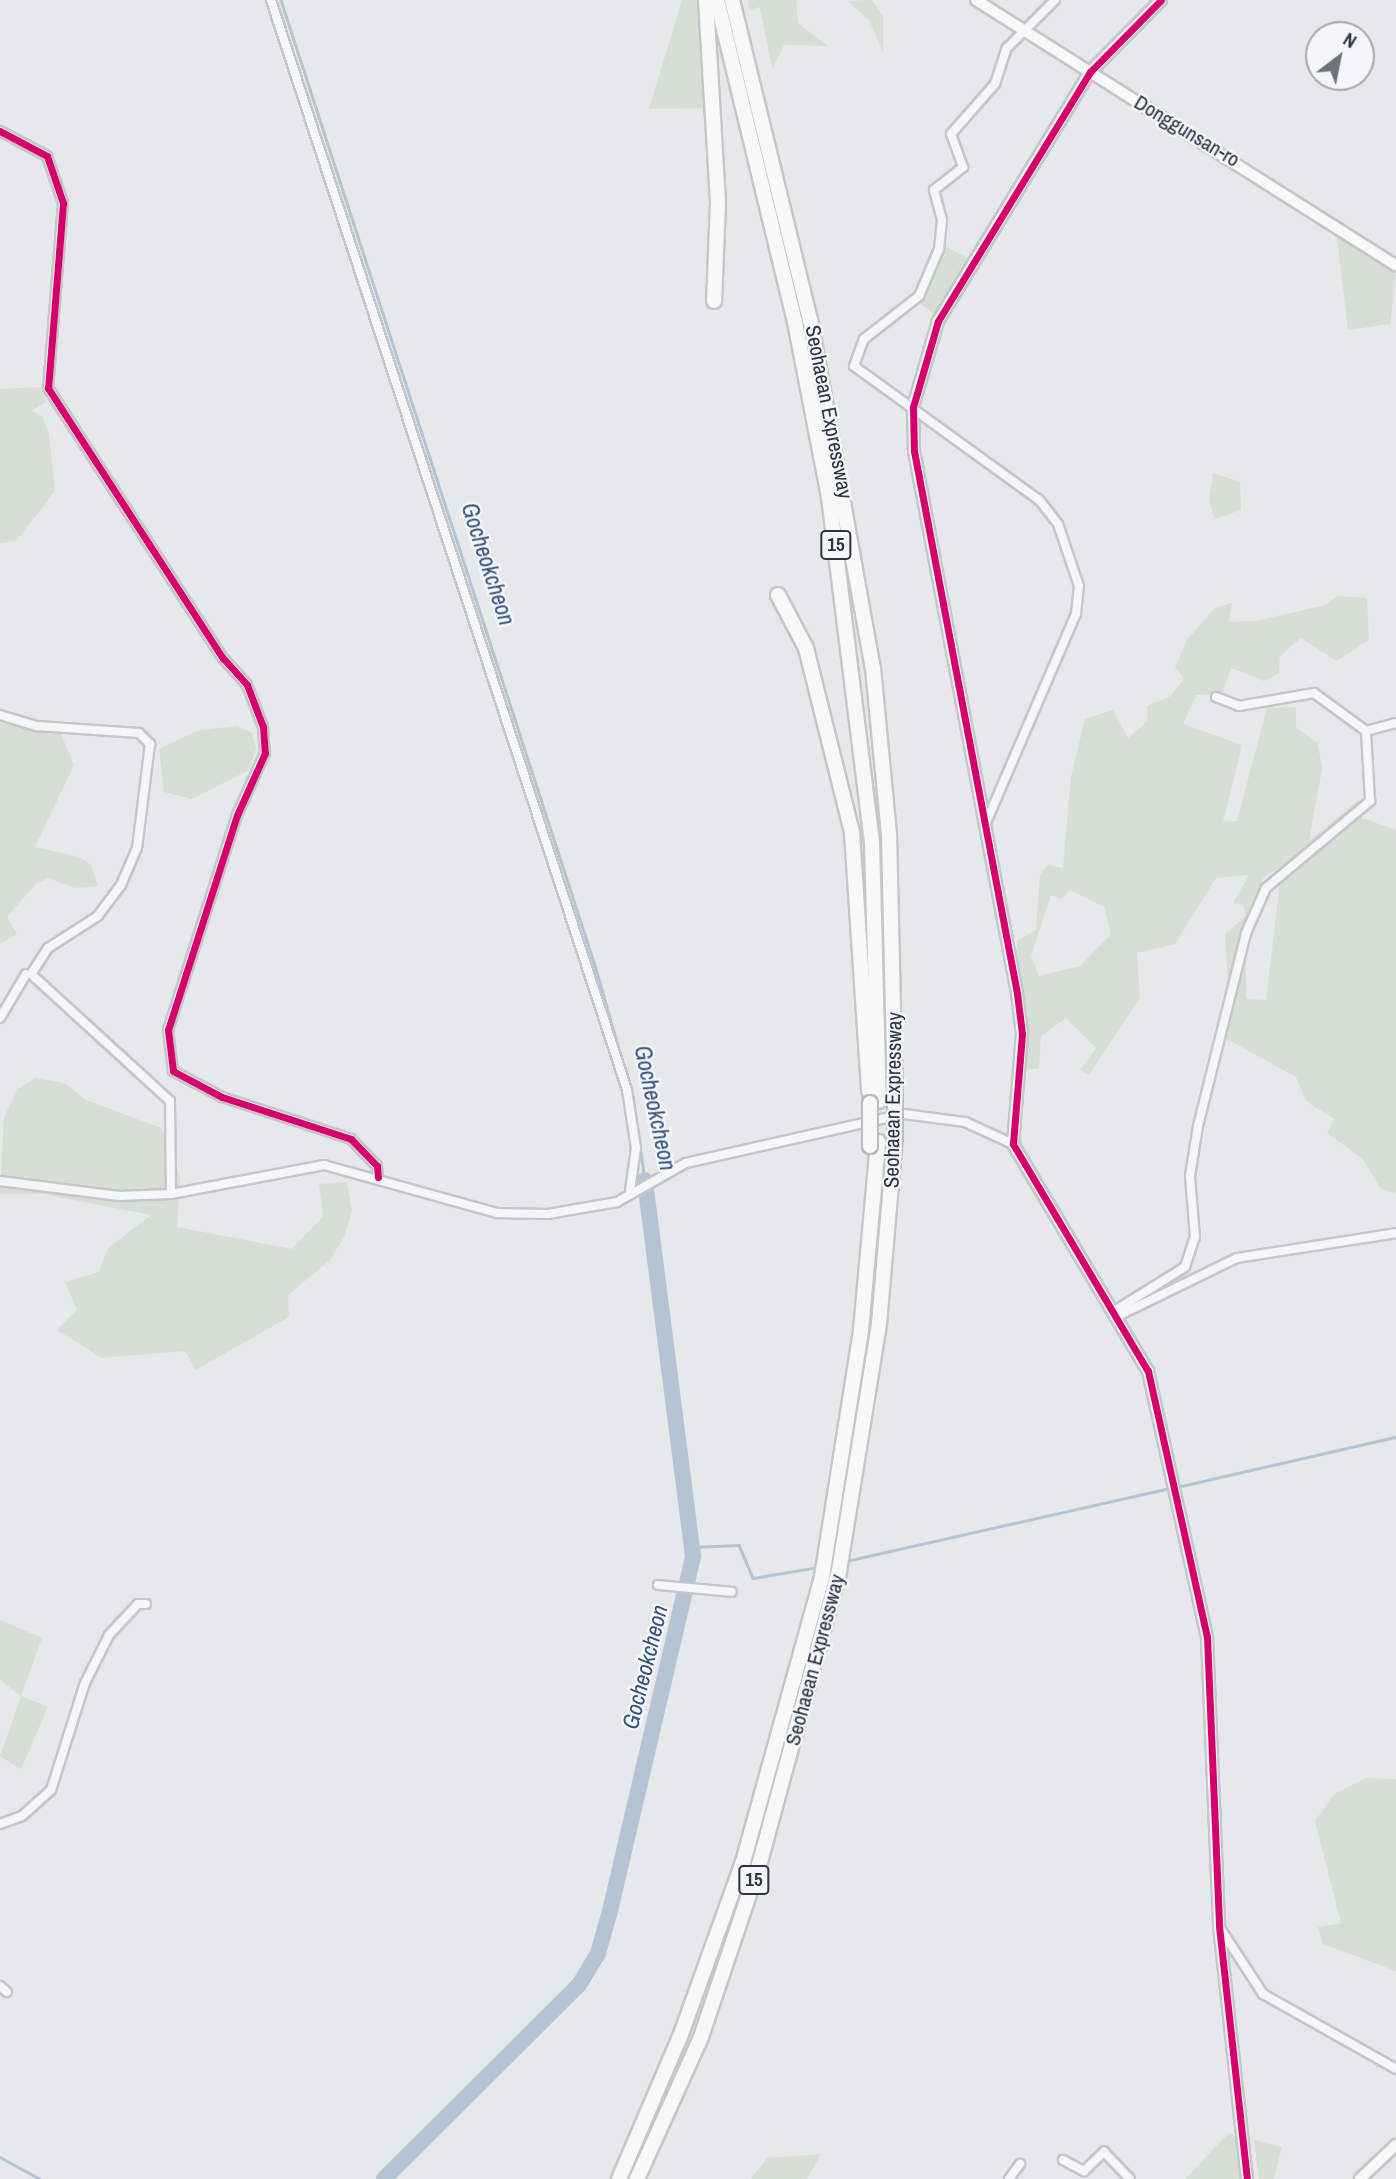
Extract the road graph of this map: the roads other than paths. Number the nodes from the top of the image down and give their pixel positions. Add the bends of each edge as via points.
1 (271, 0) edge
2 (706, 0) edge
3 (717, 0) edge
4 (732, 0) edge
5 (976, 0) edge
6 (1055, 0) edge
7 (1160, 0) edge
8 (1027, 30) junction
9 (1090, 72) junction
10 (0, 131) edge
11 (1396, 266) edge
12 (714, 300) dead end
13 (913, 407) junction
14 (778, 595) dead end
15 (1216, 697) dead end
16 (0, 715) edge
17 (1396, 723) edge
18 (1366, 731) junction
19 (985, 825) junction
20 (26, 974) dead end
21 (0, 1018) edge
22 (874, 1102) junction
23 (1013, 1144) junction
24 (378, 1177) junction
25 (0, 1181) edge
26 (634, 1189) junction
27 (171, 1194) junction
28 (1396, 1233) edge
29 (1118, 1312) junction
30 (662, 1586) dead end
31 (732, 1592) dead end
32 (146, 1604) dead end
33 (0, 1824) edge
34 (1219, 1926) junction
35 (1396, 2069) edge
36 (1396, 2145) edge
37 (1063, 2160) dead end
38 (1020, 2164) dead end
39 (619, 2179) edge
40 (638, 2179) edge
41 (1009, 2179) edge
42 (1130, 2179) edge
43 (1247, 2179) edge
44 (1360, 2179) edge

1 - 26 street via 627,1090 636,1148
2 - 12 highway via 717,152
3 - 22 highway, Seohaean Expressway / 15 via 795,322 847,617 872,842
4 - 40 highway, Seohaean Expressway / 15, bridge via 810,319 873,668 889,834 895,1138 879,1324 839,1571 760,1862 701,2037
5 - 8 street, Donggunsan-ro
6 - 8 street
7 - 9 street
8 - 9 street, Donggunsan-ro
8 - 13 street via 1007,48 995,84 951,134 963,167 934,190 942,220 939,249 919,296 864,340 854,366
9 - 11 street, Donggunsan-ro
9 - 13 street via 938,321
10 - 24 street via 47,156 63,203 48,388 223,658 247,685 263,727 265,753 237,815 169,1030 173,1071 222,1097 351,1139 377,1166
13 - 19 street via 914,451
13 - 19 street via 1039,500 1058,524 1079,586 1076,614
14 - 22 highway via 806,648 852,833
15 - 18 street via 1238,706 1314,693
16 - 27 street via 37,726 139,733 150,744 137,848 121,885 98,916 48,948 31,974 170,1101
17 - 18 street
18 - 29 street via 1370,801 1266,888 1246,933 1198,1125 1190,1176 1195,1237 1185,1267
19 - 23 street via 1022,1034
20 - 21 street
22 - 39 highway, Seohaean Expressway / 15, bridge via 873,1213 822,1577 743,1862 680,2037
23 - 26 street via 965,1122 904,1114 686,1163
23 - 29 street
24 - 26 street via 497,1213 589,1209 617,1202
24 - 27 street via 324,1165
25 - 27 street via 119,1196
28 - 29 street via 1237,1258
29 - 34 street via 1148,1371 1207,1637
30 - 31 street
32 - 33 street via 138,1604 109,1635 85,1683 51,1790 22,1816
34 - 35 street via 1263,1994
34 - 43 street
36 - 44 street
37 - 42 street via 1084,2171 1104,2152
38 - 41 street

